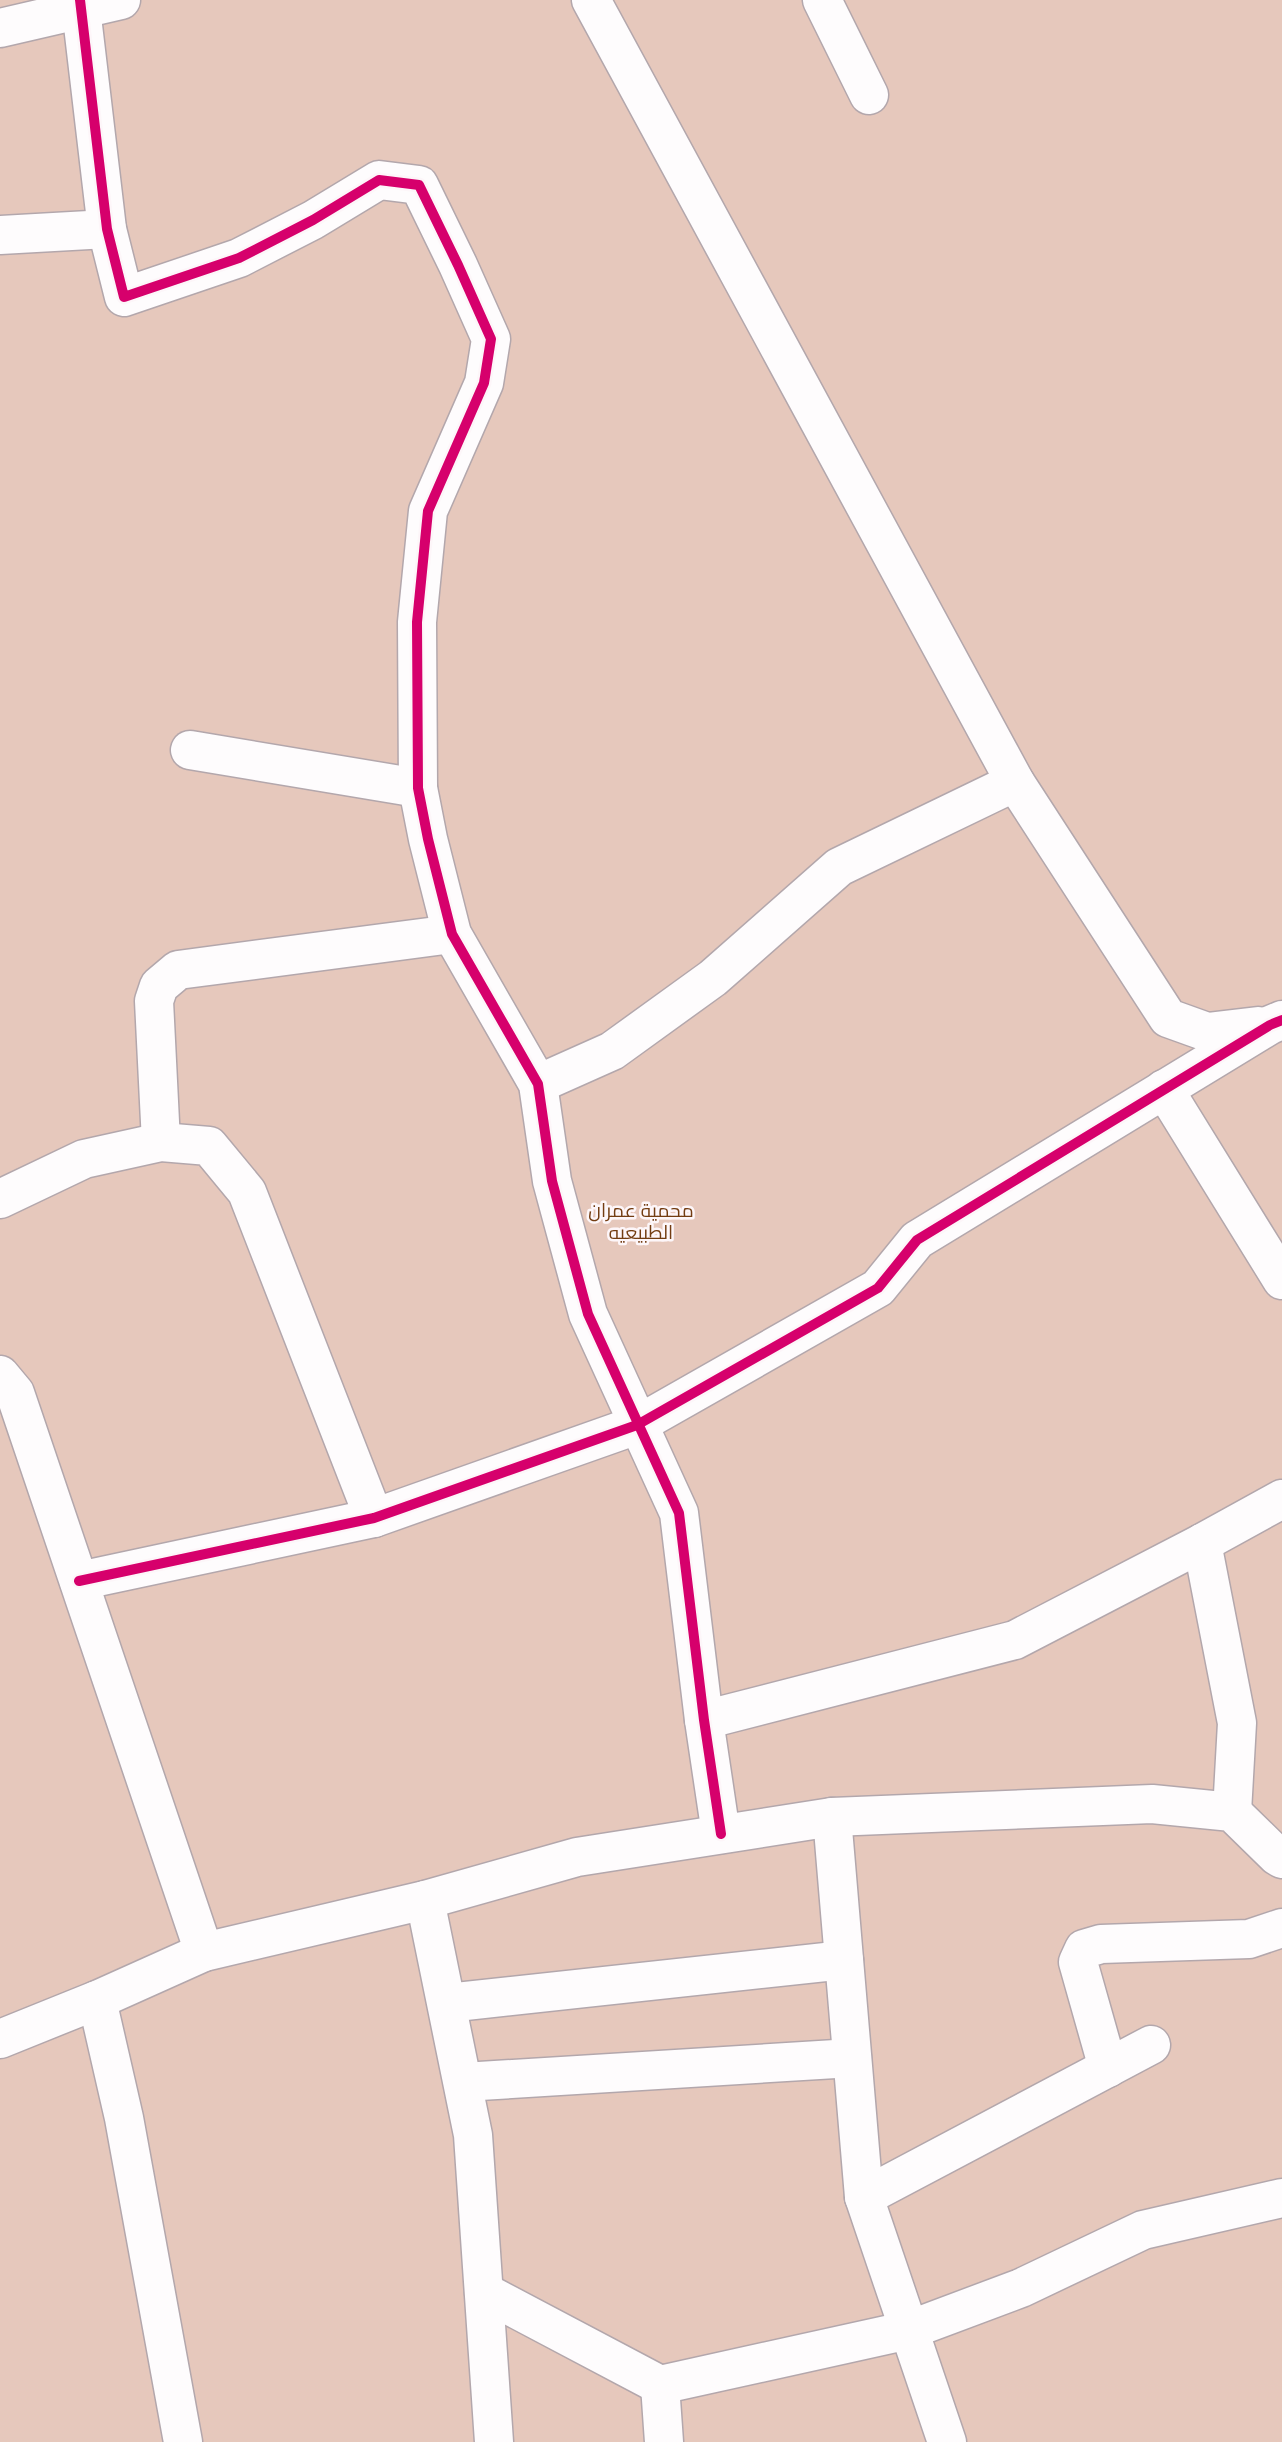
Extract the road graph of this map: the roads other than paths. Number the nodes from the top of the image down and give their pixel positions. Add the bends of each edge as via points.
1 (121, 0) edge
2 (592, 0) edge
3 (822, 0) edge
4 (81, 4) edge
5 (0, 28) edge
6 (869, 95) dead end
7 (107, 229) junction
8 (0, 235) edge
9 (190, 750) dead end
10 (1015, 782) junction
11 (418, 788) junction
12 (452, 934) junction
13 (1276, 1023) edge
14 (538, 1084) junction
15 (1164, 1089) junction
16 (161, 1142) junction
17 (0, 1199) edge
18 (1282, 1280) edge
19 (0, 1375) edge
20 (637, 1425) junction
21 (1282, 1499) edge
22 (374, 1518) junction
23 (1202, 1543) junction
24 (79, 1581) junction
25 (704, 1720) junction
26 (1232, 1812) junction
27 (831, 1817) junction
28 (721, 1834) junction
29 (1282, 1859) edge
30 (425, 1900) junction
31 (1282, 1928) edge
32 (204, 1952) junction
33 (844, 1960) junction
34 (97, 2000) junction
35 (447, 2003) junction
36 (0, 2039) edge
37 (1152, 2045) dead end
38 (852, 2058) junction
39 (1108, 2068) junction
40 (463, 2082) junction
41 (864, 2197) junction
42 (1282, 2198) edge
43 (484, 2292) junction
44 (909, 2330) junction
45 (660, 2385) junction
46 (183, 2442) edge
47 (494, 2442) edge
48 (664, 2442) edge
49 (947, 2442) edge

1 - 4 street
2 - 10 street
3 - 6 street
4 - 5 street
4 - 7 street
7 - 8 street
7 - 11 street via 124,297 239,258 379,180 419,185 491,339 484,383 428,511 417,622
9 - 11 street
10 - 13 street via 1168,1018 1207,1032
10 - 14 street via 839,867 713,978 612,1051
11 - 12 street
12 - 14 street
12 - 16 street via 178,970 159,986 154,1001
13 - 15 street
14 - 20 street via 552,1181 588,1314
15 - 18 street
15 - 20 street via 917,1240 878,1288
16 - 17 street via 84,1159
16 - 22 street via 209,1146 247,1192
19 - 24 street via 15,1393
20 - 22 street
20 - 25 street via 679,1513
21 - 23 street
22 - 24 street
23 - 25 street via 1015,1640
23 - 26 street via 1237,1723
24 - 32 street
25 - 28 street
26 - 27 street via 1152,1804
26 - 29 street
27 - 28 street
27 - 33 street
28 - 30 street via 577,1857
30 - 32 street
30 - 35 street
31 - 39 street via 1249,1939 1084,1948 1078,1962
32 - 34 street
33 - 35 street
33 - 38 street
34 - 36 street
34 - 46 street via 124,2118
35 - 40 street
37 - 39 street
38 - 40 street
38 - 41 street
39 - 41 street
40 - 43 street via 473,2135
41 - 44 street
42 - 44 street via 1143,2230 1020,2288
43 - 45 street
43 - 47 street
44 - 45 street
44 - 49 street
45 - 48 street

